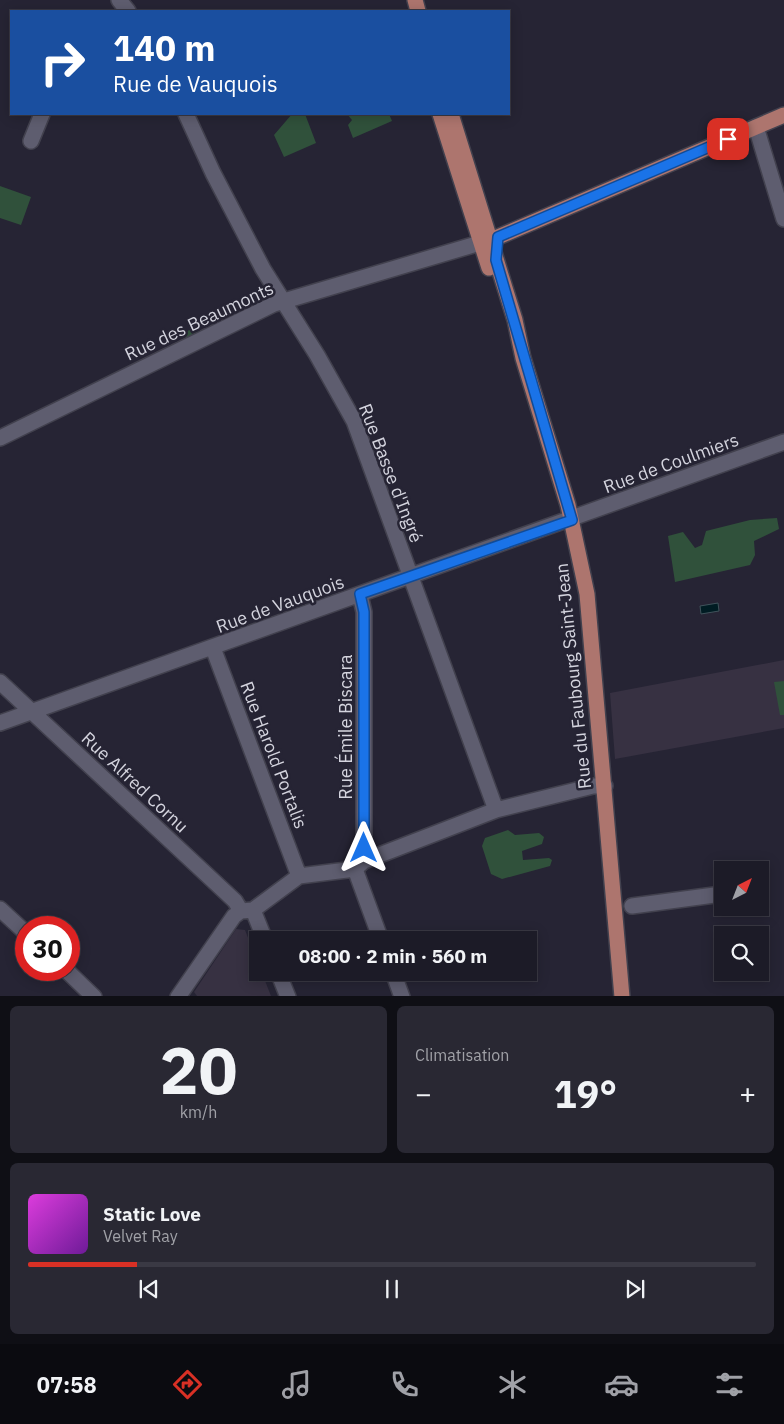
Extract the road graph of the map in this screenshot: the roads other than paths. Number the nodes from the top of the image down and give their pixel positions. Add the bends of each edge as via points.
1 (42, 115) edge
2 (186, 115) edge
3 (440, 115) edge
4 (451, 115) edge
5 (784, 115) edge
6 (756, 127) junction
7 (31, 141) dead end
8 (784, 218) edge
9 (487, 236) junction
10 (284, 301) junction
11 (0, 438) edge
12 (784, 442) edge
13 (572, 520) junction
14 (410, 577) junction
15 (360, 594) junction
16 (213, 648) junction
17 (0, 682) edge
18 (32, 712) junction
19 (0, 723) edge
20 (605, 786) junction
21 (496, 810) junction
22 (359, 865) junction
23 (299, 876) junction
24 (714, 895) edge
25 (630, 906) dead end
26 (0, 909) edge
27 (247, 911) junction
28 (15, 923) edge
29 (259, 931) edge
30 (378, 931) edge
31 (78, 981) edge
32 (282, 981) edge
33 (396, 981) edge
34 (94, 996) edge
35 (178, 996) edge
36 (288, 996) edge
37 (402, 996) edge
38 (622, 996) edge

1 - 7 street
2 - 10 street, Rue Basse d'Ingré via 213,173
3 - 9 main road, Rue du Faubourg Saint-Jean
4 - 9 main road, Rue du Faubourg Saint-Jean
5 - 6 main road
6 - 8 street
6 - 9 main road
9 - 10 street, Rue des Beaumonts
9 - 13 main road, Rue du Faubourg Saint-Jean via 510,329 523,358
10 - 11 street, Rue des Beaumonts
10 - 14 street, Rue Basse d'Ingré via 354,421
12 - 13 street, Rue de Coulmiers
13 - 14 street, Rue de Vauquois
13 - 20 main road, Rue du Faubourg Saint-Jean via 587,594
14 - 15 street, Rue de Vauquois
14 - 21 street, Rue Basse d'Ingré
15 - 16 street, Rue de Vauquois
15 - 22 street, Rue Émile Biscara via 364,612
16 - 18 street, Rue de Vauquois
16 - 23 street, Rue Harold Portalis
17 - 18 street, Rue Alfred Cornu
18 - 19 street, Rue de Vauquois
18 - 27 street, Rue Alfred Cornu
20 - 21 street via 593,786
20 - 38 main road, Rue du Faubourg Saint-Jean
21 - 22 street
22 - 23 street
22 - 30 street
23 - 27 street
24 - 25 street
26 - 28 street
27 - 29 street, Rue Alfred Cornu
27 - 35 street via 230,921
31 - 34 street
32 - 36 street
33 - 37 street

